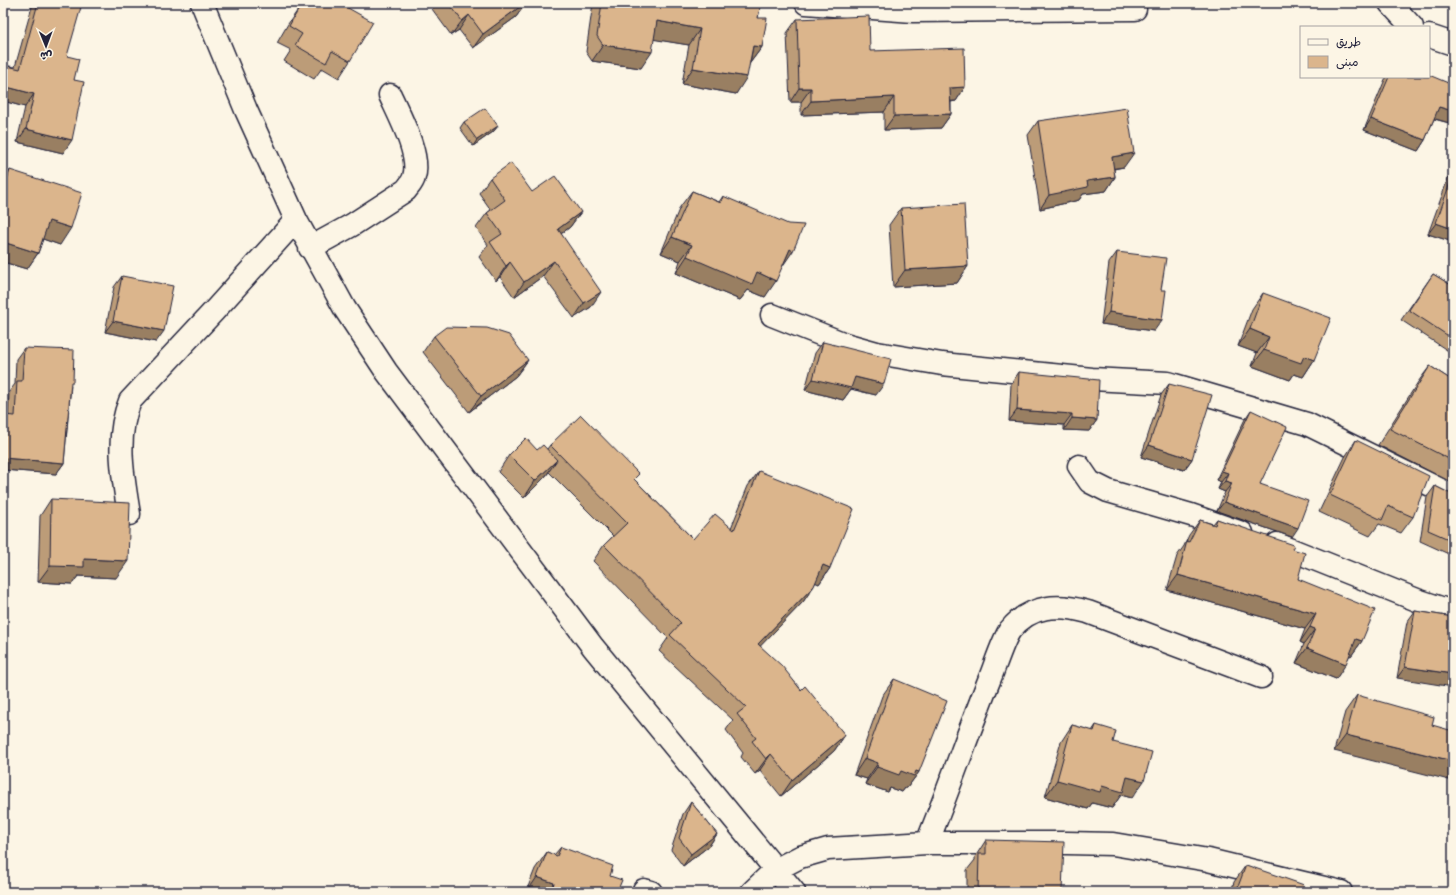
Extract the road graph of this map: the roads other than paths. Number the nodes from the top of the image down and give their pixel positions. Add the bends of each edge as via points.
1 (202, 3) edge
2 (806, 3) edge
3 (1390, 3) edge
4 (1135, 8) dead end
5 (1411, 26) edge
6 (1430, 36) edge
7 (1453, 44) edge
8 (390, 95) dead end
9 (296, 220) junction
10 (310, 248) junction
11 (772, 316) dead end
12 (1079, 466) dead end
13 (1453, 496) edge
14 (129, 514) edge
15 (1453, 612) edge
16 (1261, 677) dead end
17 (927, 843) junction
18 (775, 870) junction
19 (752, 892) edge
20 (794, 892) edge
21 (1341, 892) edge

1 - 9 street via 246,110
2 - 4 street via 913,12
3 - 5 street
6 - 7 street
8 - 10 street via 411,146 415,165 414,177 406,190 352,225
9 - 10 street
9 - 14 street via 130,401 122,428 123,472
10 - 18 street via 386,372 593,647
11 - 13 street via 845,344 877,353 942,364 1092,379 1168,383 1307,424
12 - 15 street via 1090,482 1108,491 1191,515 1301,552 1417,600
16 - 17 street via 1088,612 1055,606 1033,613 1010,631
17 - 18 street via 828,849 800,857
17 - 21 street via 1113,844 1208,860
18 - 19 street
18 - 20 street

